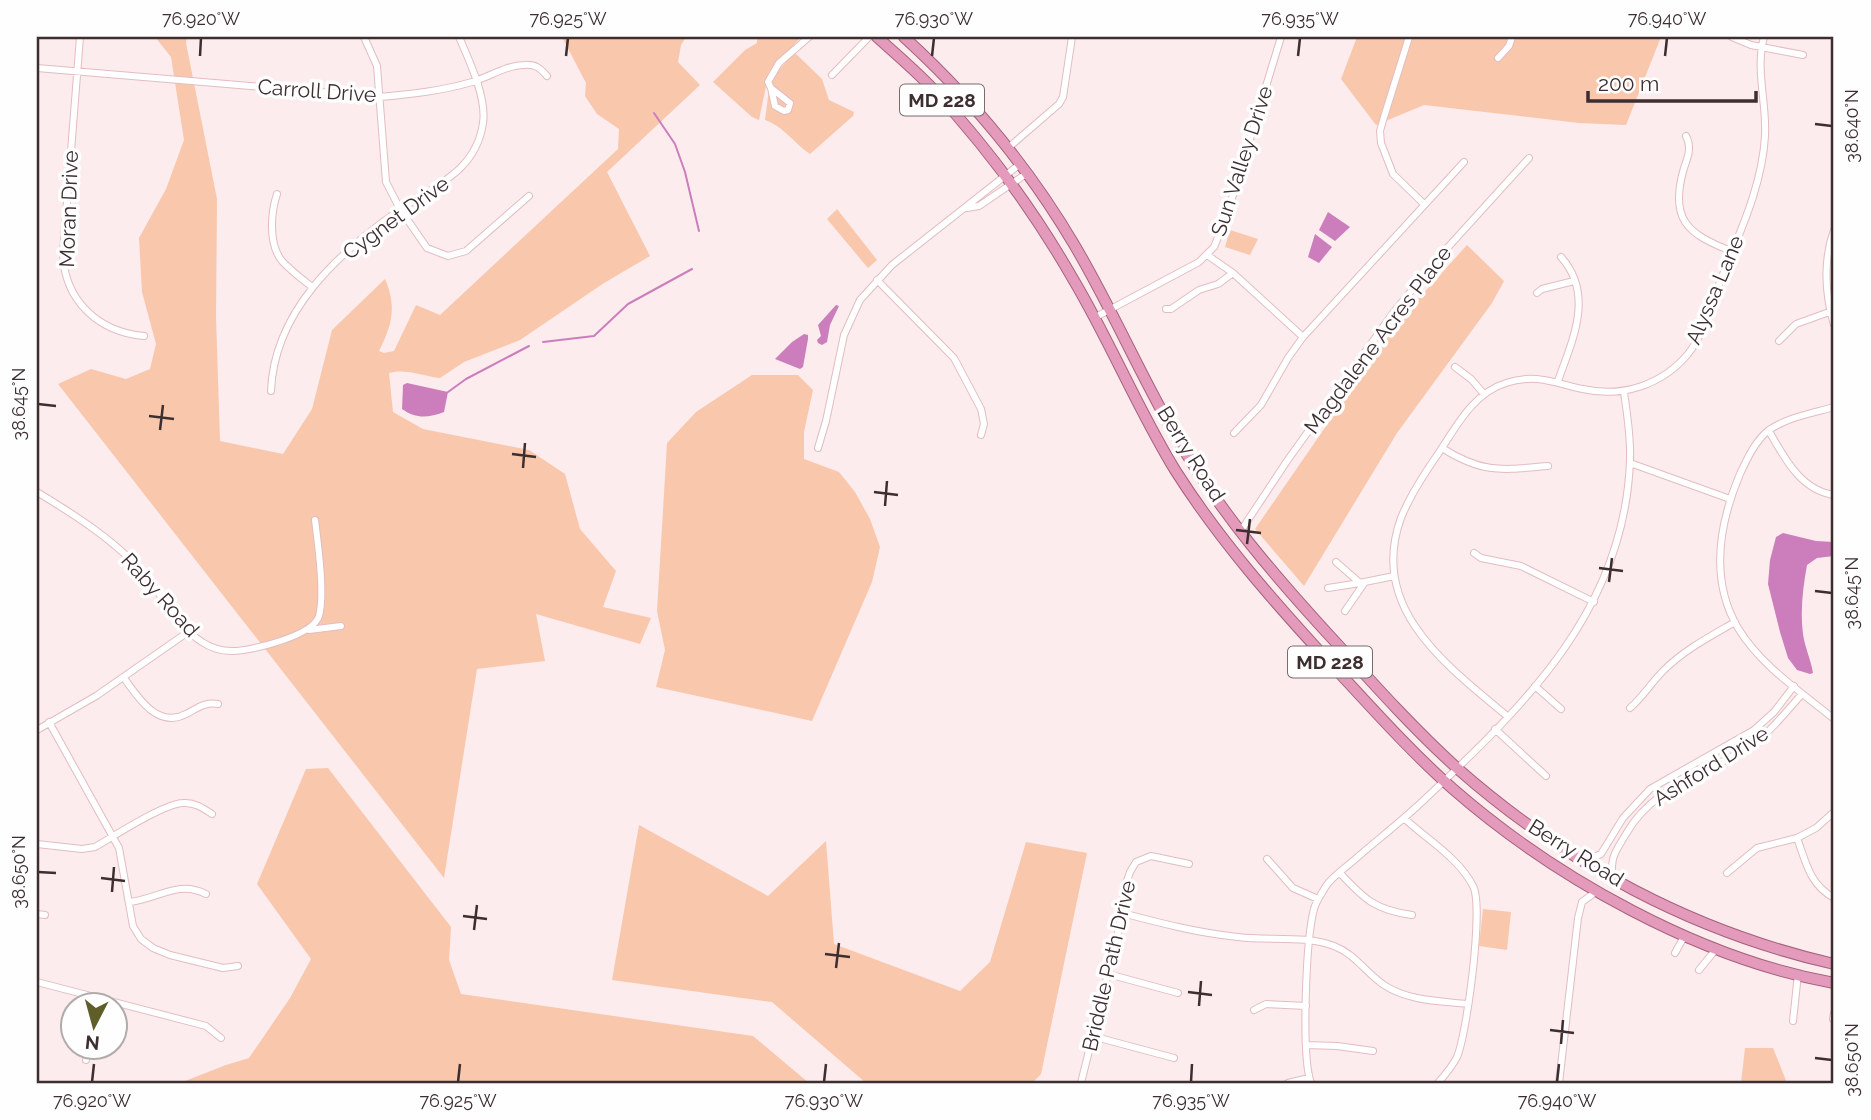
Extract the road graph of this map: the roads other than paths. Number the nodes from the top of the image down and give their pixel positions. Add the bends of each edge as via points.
1 (80, 37) edge
2 (364, 37) edge
3 (459, 37) edge
4 (808, 37) edge
5 (869, 37) edge
6 (877, 37) edge
7 (904, 37) edge
8 (1072, 37) edge
9 (1281, 37) edge
10 (1409, 37) edge
11 (1512, 37) edge
12 (1732, 37) edge
13 (1765, 37) edge
14 (1761, 47) junction
15 (1803, 55) dead end
16 (1498, 58) dead end
17 (37, 68) edge
18 (78, 71) junction
19 (832, 75) dead end
20 (547, 76) dead end
21 (475, 82) junction
22 (771, 88) dead end
23 (380, 97) junction
24 (1686, 136) dead end
25 (1008, 148) junction
26 (1529, 158) dead end
27 (1464, 162) dead end
28 (1023, 169) junction
29 (1009, 180) junction
30 (277, 194) dead end
31 (529, 196) dead end
32 (1424, 204) junction
33 (400, 209) junction
34 (1834, 230) edge
35 (1731, 251) junction
36 (1207, 255) junction
37 (1561, 257) dead end
38 (1233, 273) junction
39 (877, 280) junction
40 (1574, 281) junction
41 (312, 287) junction
42 (1537, 293) dead end
43 (1166, 309) dead end
44 (1109, 311) junction
45 (1832, 311) edge
46 (1094, 318) junction
47 (1834, 325) edge
48 (144, 336) dead end
49 (1303, 337) junction
50 (1779, 341) dead end
51 (1455, 367) dead end
52 (1558, 381) junction
53 (271, 391) dead end
54 (1624, 392) junction
55 (1484, 394) junction
56 (1834, 407) edge
57 (1769, 430) junction
58 (1234, 433) dead end
59 (981, 435) dead end
60 (818, 448) dead end
61 (1442, 448) junction
62 (1630, 463) junction
63 (1548, 466) dead end
64 (37, 492) edge
65 (1834, 495) edge
66 (1730, 499) junction
67 (315, 520) dead end
68 (1240, 532) junction
69 (1474, 553) dead end
70 (1336, 562) dead end
71 (1394, 576) junction
72 (1363, 583) junction
73 (1328, 588) dead end
74 (1594, 602) junction
75 (1345, 611) dead end
76 (1735, 622) junction
77 (341, 625) dead end
78 (304, 631) junction
79 (188, 632) junction
80 (124, 678) junction
81 (1535, 686) junction
82 (1794, 686) junction
83 (1802, 694) junction
84 (218, 704) dead end
85 (1630, 708) dead end
86 (1561, 709) dead end
87 (1507, 716) junction
88 (1834, 719) edge
89 (49, 722) junction
90 (1495, 729) junction
91 (37, 730) edge
92 (1457, 767) junction
93 (1546, 776) dead end
94 (1444, 780) junction
95 (1834, 812) edge
96 (212, 814) dead end
97 (1404, 818) junction
98 (112, 837) junction
99 (1797, 838) junction
100 (37, 844) edge
101 (1571, 854) junction
102 (1267, 859) dead end
103 (1189, 864) dead end
104 (1340, 873) junction
105 (1727, 873) dead end
106 (1612, 879) junction
107 (1597, 891) junction
108 (206, 894) dead end
109 (1834, 898) edge
110 (1318, 900) junction
111 (130, 902) junction
112 (1122, 912) junction
113 (1412, 915) dead end
114 (1685, 935) junction
115 (1309, 941) junction
116 (1717, 948) junction
117 (1675, 953) dead end
118 (1834, 964) edge
119 (238, 966) dead end
120 (1699, 970) dead end
121 (1108, 974) junction
122 (1798, 974) junction
123 (37, 982) edge
124 (1834, 983) edge
125 (63, 990) edge
126 (1178, 993) dead end
127 (1467, 1004) junction
128 (1306, 1006) junction
129 (130, 1009) edge
130 (1254, 1010) dead end
131 (1793, 1021) dead end
132 (1092, 1035) junction
133 (222, 1038) dead end
134 (1306, 1045) junction
135 (1373, 1051) dead end
136 (1174, 1058) dead end
137 (1310, 1080) edge
138 (1081, 1083) edge
139 (1288, 1083) edge
140 (1438, 1083) edge
141 (1559, 1083) edge

1 - 18 street, Moran Drive
2 - 23 street via 377,66
3 - 21 street, Cygnet Drive
4 - 22 street via 774,68 768,82
5 - 19 street
6 - 29 highway, Berry Road / MD 228 via 932,88
7 - 25 highway, Berry Road / MD 228 via 969,101
8 - 25 street via 1059,104
9 - 36 street, Sun Valley Drive via 1226,218
10 - 32 street via 1380,131 1381,143 1393,174
11 - 16 street
12 - 14 street
13 - 14 street, Alyssa Lane
14 - 15 street
14 - 35 street, Alyssa Lane via 1766,127 1763,162
17 - 18 street, Carroll Drive
18 - 23 street, Carroll Drive
18 - 48 street, Moran Drive via 65,273 73,293 96,319
20 - 21 street, Carroll Drive via 534,65 517,65
21 - 23 street, Carroll Drive via 437,92
21 - 33 street, Cygnet Drive via 484,121 471,157 456,174
23 - 33 street via 384,176
24 - 35 street via 1690,148 1679,189 1683,219 1699,237
25 - 28 highway, Berry Road / MD 228
26 - 68 street, Magdalene Acres Place via 1393,313
27 - 32 street
28 - 29 street
28 - 29 street
28 - 44 highway, Berry Road / MD 228 via 1074,245
29 - 39 street
29 - 46 highway, Berry Road / MD 228
30 - 41 street via 275,248 282,261
31 - 33 street via 457,255 437,254 427,248
32 - 49 street
33 - 41 street, Cygnet Drive
34 - 45 street via 1827,267
35 - 54 street, Alyssa Lane via 1704,326 1689,353 1666,374
36 - 38 street
36 - 44 street, Sun Valley Drive
37 - 40 street
38 - 43 street
38 - 49 street
39 - 59 street via 954,358 981,409
39 - 60 street via 860,300 844,335
40 - 42 street
40 - 52 street via 1580,314
41 - 53 street, Cygnet Drive via 281,340
44 - 46 street, Sun Valley Drive
44 - 68 highway, Berry Road / MD 228 via 1174,433
45 - 47 street
45 - 50 street via 1798,322
46 - 94 highway, Berry Road / MD 228 via 1150,427 1239,560
49 - 58 street via 1261,405
51 - 55 street
52 - 54 street, Alyssa Lane via 1603,393
52 - 55 street, Alyssa Lane via 1522,379
54 - 62 street
55 - 61 street, Alyssa Lane
56 - 57 street
57 - 65 street via 1802,480
57 - 66 street via 1750,453
61 - 63 street via 1464,462 1484,467
61 - 71 street, Alyssa Lane via 1401,517
62 - 66 street
62 - 74 street via 1618,543
64 - 79 street, Raby Road via 125,554
66 - 76 street via 1719,556 1723,589
67 - 78 street via 321,601 317,621
68 - 92 highway, Berry Road / MD 228 via 1311,615
69 - 74 street via 1521,566
70 - 72 street
71 - 72 street
71 - 87 street, Alyssa Lane via 1399,597 1420,635
72 - 73 street
72 - 75 street
74 - 81 street via 1576,634
76 - 82 street via 1754,650
76 - 85 street via 1682,654
77 - 78 street, Raby Road
78 - 79 street, Raby Road via 230,651 209,647
79 - 80 street
80 - 84 street via 143,704 163,716 182,716 208,703
80 - 89 street
81 - 86 street
81 - 87 street
82 - 83 street
82 - 101 street, Ashford Drive via 1754,730 1650,789 1623,818 1601,854 1592,858
83 - 88 street
83 - 106 street, Ashford Drive via 1777,724 1750,746 1682,781 1647,806 1615,854
87 - 90 street
89 - 91 street
89 - 98 street
90 - 92 street
90 - 93 street
92 - 94 street
92 - 101 highway, Berry Road / MD 228 via 1515,816
94 - 97 street
94 - 107 highway, Berry Road / MD 228 via 1527,847
95 - 99 street
96 - 98 street via 182,803
97 - 104 street
97 - 127 street via 1462,869 1474,887 1478,920
98 - 100 street via 82,849
98 - 111 street via 119,848
99 - 105 street via 1757,848
99 - 109 street via 1813,879
101 - 106 highway, Berry Road / MD 228
102 - 110 street via 1293,888
103 - 112 street, Briddle Path Drive via 1151,856 1136,862 1126,879
104 - 110 street
104 - 113 street via 1372,905
106 - 118 highway, Berry Road / MD 228 via 1731,934
107 - 114 highway, Berry Road / MD 228
107 - 141 street via 1582,902 1578,918
108 - 111 street via 186,887
110 - 115 street
111 - 119 street via 133,926 153,948 223,968
112 - 115 street via 1241,938
112 - 121 street, Briddle Path Drive
114 - 116 highway, Berry Road / MD 228
114 - 117 street
115 - 127 street via 1350,954 1384,986 1400,993
115 - 128 street
116 - 120 street
116 - 122 highway, Berry Road / MD 228
121 - 126 street
121 - 132 street, Briddle Path Drive
122 - 124 highway, Berry Road / MD 228
122 - 131 street
123 - 125 street
127 - 140 street via 1457,1057
128 - 130 street via 1266,1004
128 - 134 street
129 - 133 street via 206,1026
132 - 136 street
132 - 138 street, Briddle Path Drive
134 - 135 street
134 - 137 street
137 - 139 street

